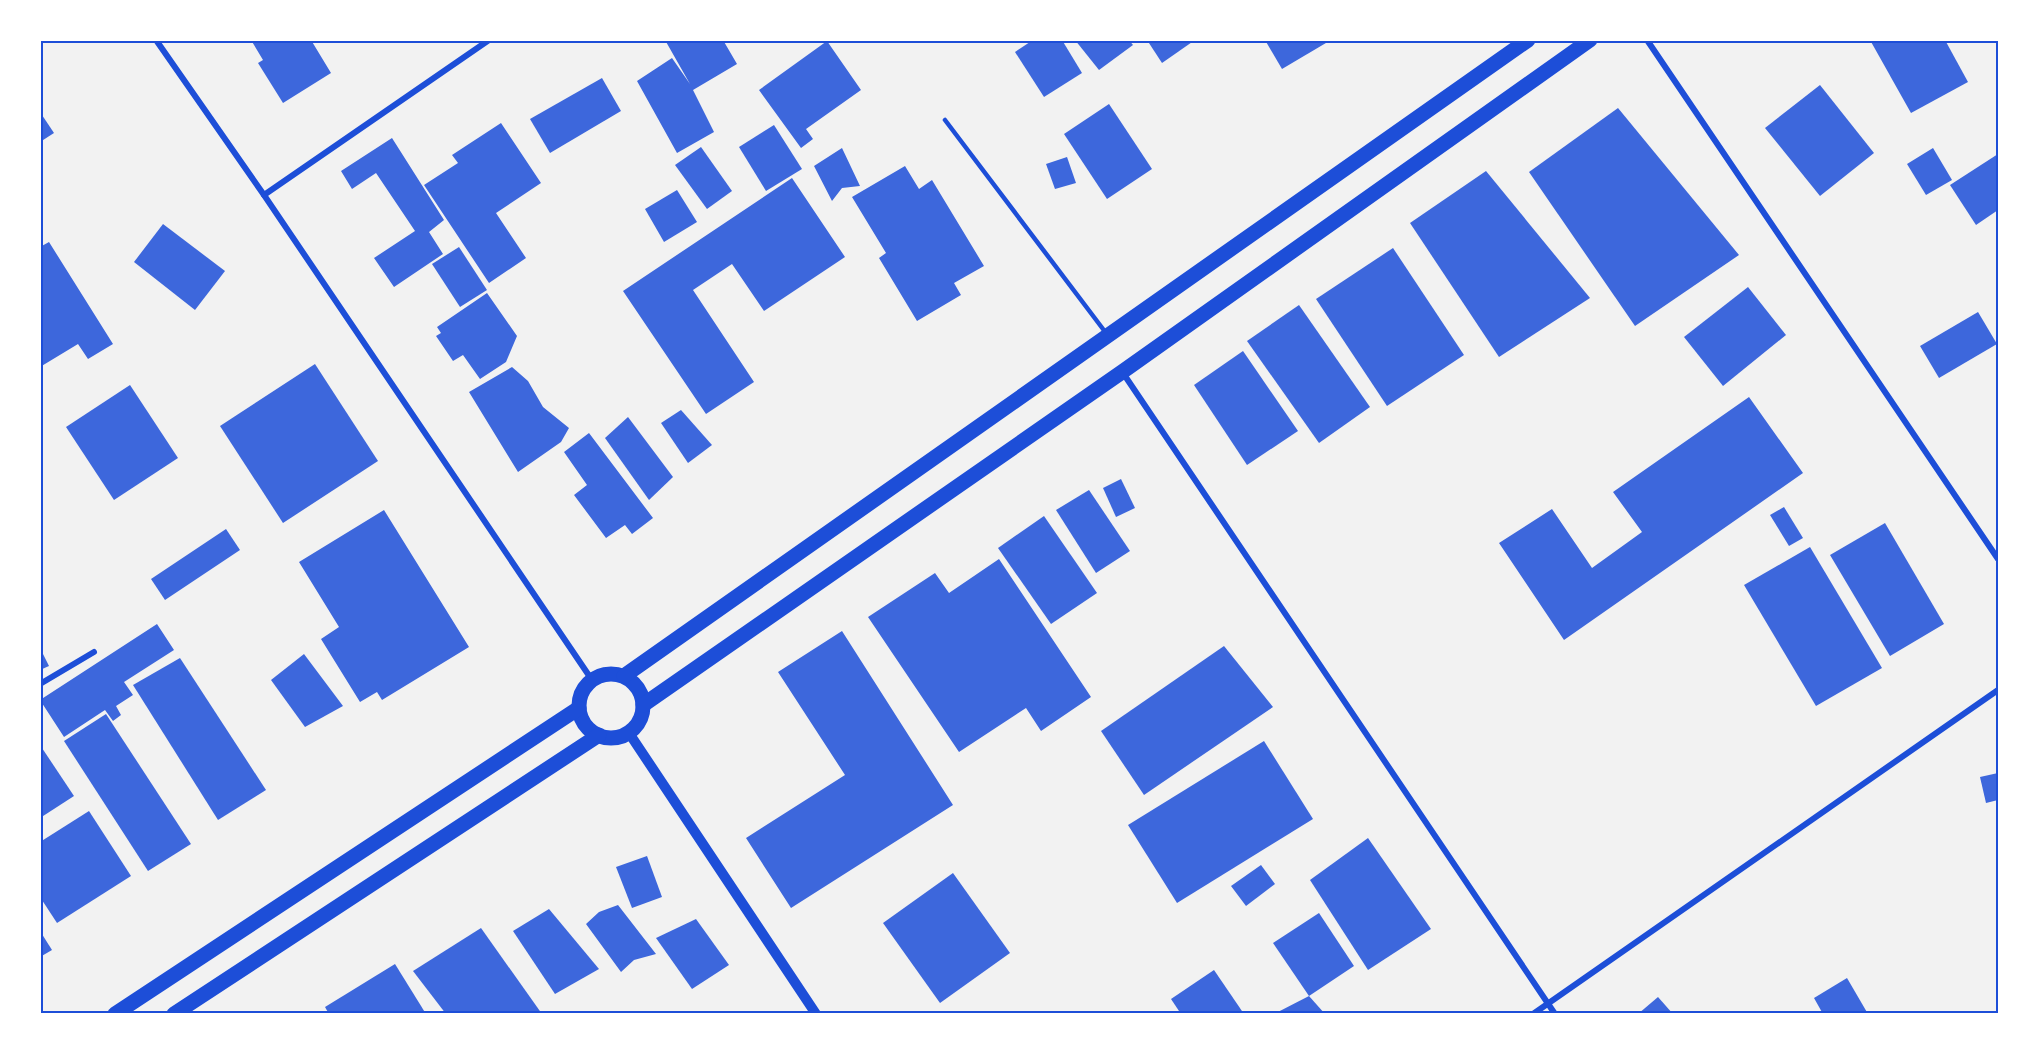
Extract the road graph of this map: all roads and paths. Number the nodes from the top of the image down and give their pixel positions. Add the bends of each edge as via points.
1 (156, 40) edge
2 (489, 40) edge
3 (1528, 40) edge
4 (1590, 40) edge
5 (1647, 40) edge
6 (945, 120) dead end
7 (264, 195) junction
8 (1108, 335) junction
9 (1122, 372) junction
10 (1998, 559) edge
11 (94, 652) dead end
12 (624, 676) junction
13 (592, 680) junction
14 (40, 684) edge
15 (1998, 690) edge
16 (643, 705) junction
17 (579, 708) junction
18 (629, 733) junction
19 (599, 735) junction
20 (1548, 1003) junction
21 (115, 1014) edge
22 (174, 1014) edge
23 (816, 1014) edge
24 (1533, 1014) edge
25 (1556, 1014) edge

1 - 7 street
2 - 7 street
3 - 8 main road
4 - 9 main road
5 - 10 street
6 - 8 lane
7 - 13 street
8 - 12 main road
9 - 16 main road
9 - 20 street
11 - 14 street
12 - 13 main road via 603,675
12 - 16 main road via 638,687
13 - 17 main road via 585,687
15 - 20 street
16 - 18 main road via 637,725
17 - 19 main road via 585,724
17 - 21 main road
18 - 19 main road via 619,737
18 - 23 street
19 - 22 main road
20 - 24 street
20 - 25 street

